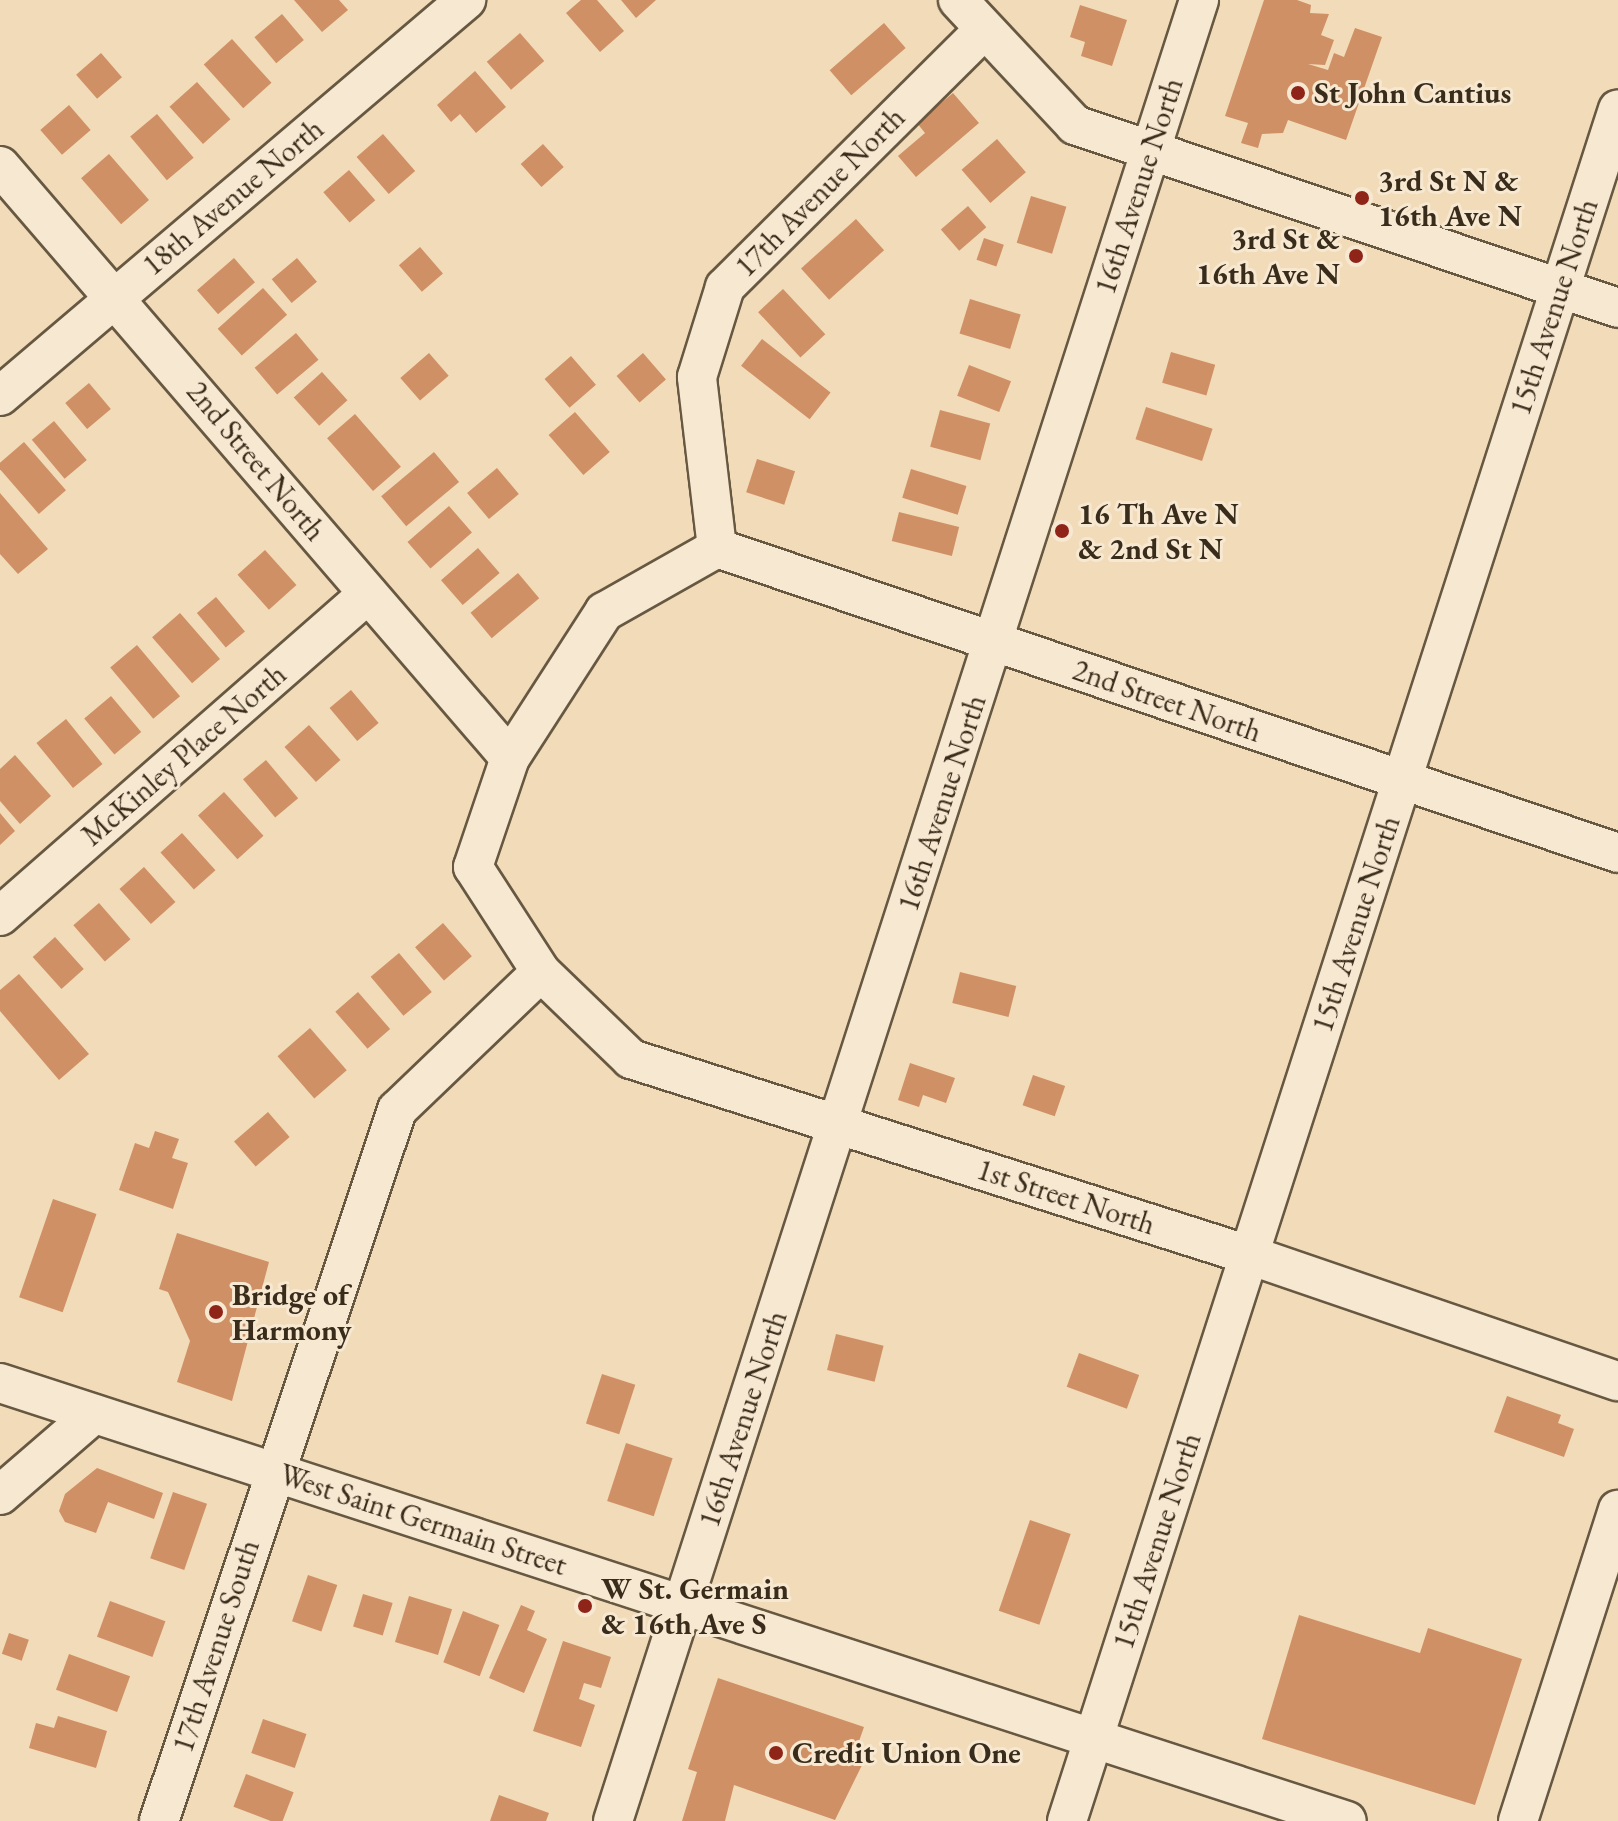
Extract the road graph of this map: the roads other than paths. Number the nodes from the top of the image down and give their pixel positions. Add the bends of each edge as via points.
1 (466, 0) edge
2 (958, 0) edge
3 (1199, 0) edge
4 (984, 30) junction
5 (1618, 109) edge
6 (1149, 156) junction
7 (0, 166) edge
8 (1561, 289) junction
9 (116, 296) junction
10 (1618, 308) edge
11 (0, 396) edge
12 (717, 548) junction
13 (368, 594) junction
14 (994, 644) junction
15 (510, 758) junction
16 (1401, 784) junction
17 (1618, 853) edge
18 (0, 916) edge
19 (541, 972) junction
20 (838, 1122) junction
21 (1249, 1255) junction
22 (1618, 1381) edge
23 (0, 1383) edge
24 (94, 1414) junction
25 (273, 1472) junction
26 (0, 1495) edge
27 (1618, 1510) edge
28 (683, 1605) junction
29 (1094, 1739) junction
30 (159, 1821) edge
31 (613, 1821) edge
32 (1067, 1821) edge
33 (1347, 1821) edge
34 (1518, 1821) edge

1 - 9 street, 18th Avenue North
2 - 4 street
3 - 6 street, 16th Avenue North
4 - 6 street via 1075,125
4 - 12 street, 17th Avenue North via 725,287 697,377
5 - 8 street, 15th Avenue North
6 - 8 street
6 - 14 street, 16th Avenue North
7 - 9 street, 2nd Street North
8 - 10 street
8 - 16 street, 15th Avenue North
9 - 11 street, 18th Avenue North
9 - 13 street, 2nd Street North
12 - 14 street, 2nd Street North
12 - 15 street via 604,612
13 - 15 street, 2nd Street North
13 - 18 street, McKinley Place North
14 - 16 street, 2nd Street North
14 - 20 street, 16th Avenue North
15 - 19 street via 473,867
16 - 17 street, 2nd Street North
16 - 21 street, 15th Avenue North
19 - 20 street, 1st Street North via 631,1059
19 - 25 street via 397,1110
20 - 21 street, 1st Street North
20 - 28 street, 16th Avenue North
21 - 22 street, 1st Street North
21 - 29 street, 15th Avenue North
23 - 24 street, West Saint Germain Street
24 - 25 street, West Saint Germain Street
24 - 26 street
25 - 28 street, West Saint Germain Street
25 - 30 street, 17th Avenue South
27 - 34 street
28 - 29 street, West Saint Germain Street
28 - 31 street, 16th Avenue North
29 - 32 street, 15th Avenue North
29 - 33 street, West Saint Germain Street

